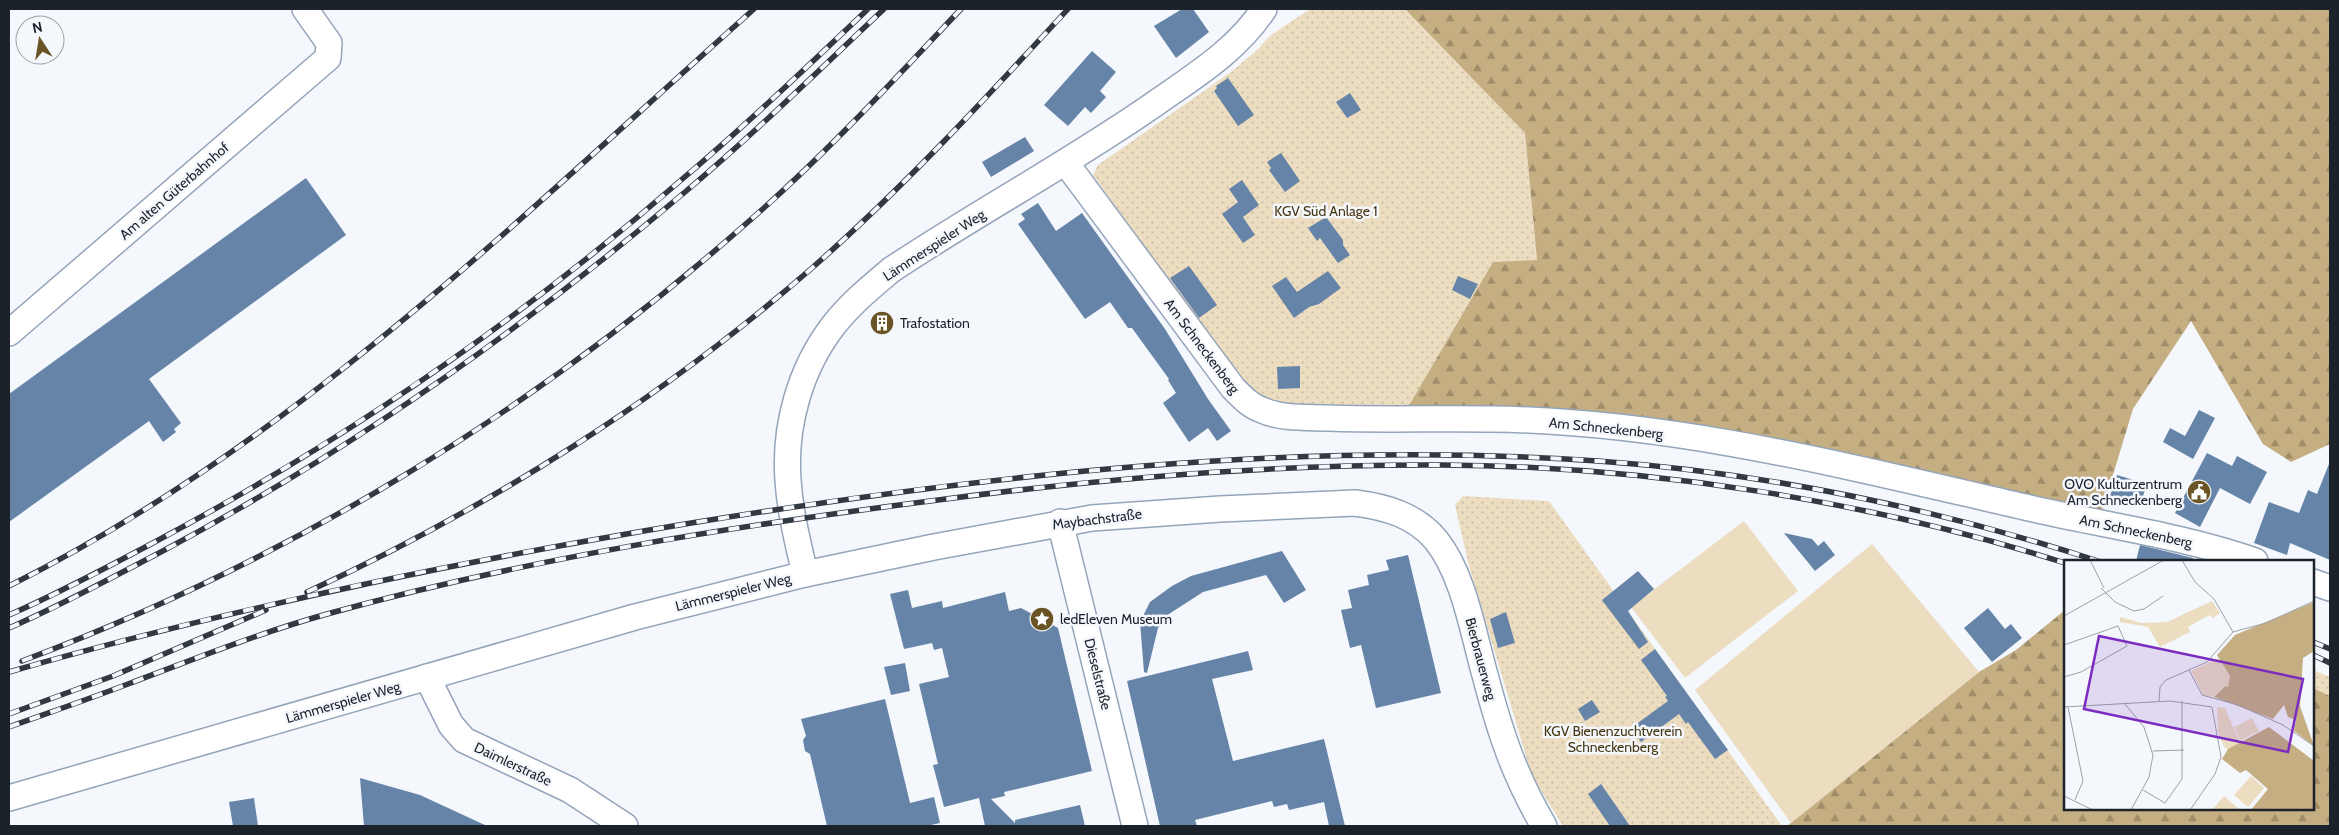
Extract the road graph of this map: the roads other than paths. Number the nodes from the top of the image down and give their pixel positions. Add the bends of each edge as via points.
1 (306, 9) edge
2 (1264, 9) edge
3 (1066, 163) junction
4 (9, 333) edge
5 (1394, 510) joint
6 (1060, 522) junction
7 (2252, 560) edge
8 (805, 574) junction
9 (2314, 582) edge
10 (2330, 588) edge
11 (427, 677) junction
12 (9, 798) edge
13 (625, 826) edge
14 (1136, 826) edge
15 (1544, 826) edge

1 - 4 street, Am alten Güterbahnhof via 330,43 328,58
2 - 3 street, Lämmerspieler Weg via 1245,34 1216,60
3 - 7 street, Am Schneckenberg via 1233,388 1246,401 1264,411 1296,417 1536,420 1714,440 2218,548
3 - 8 street, Lämmerspieler Weg via 891,270 848,309 822,342 798,393 788,453 788,480
5 - 6 street, Maybachstraße via 1355,503 1328,503
5 - 15 street, Bierbrauerweg via 1435,540 1454,574 1466,604 1503,739 1518,779
6 - 8 street, Maybachstraße
6 - 14 street, Dieselstraße
8 - 11 street, Lämmerspieler Weg via 635,617
9 - 10 street
11 - 12 street, Lämmerspieler Weg
11 - 13 street, Daimlerstraße via 451,725 464,740 570,790

